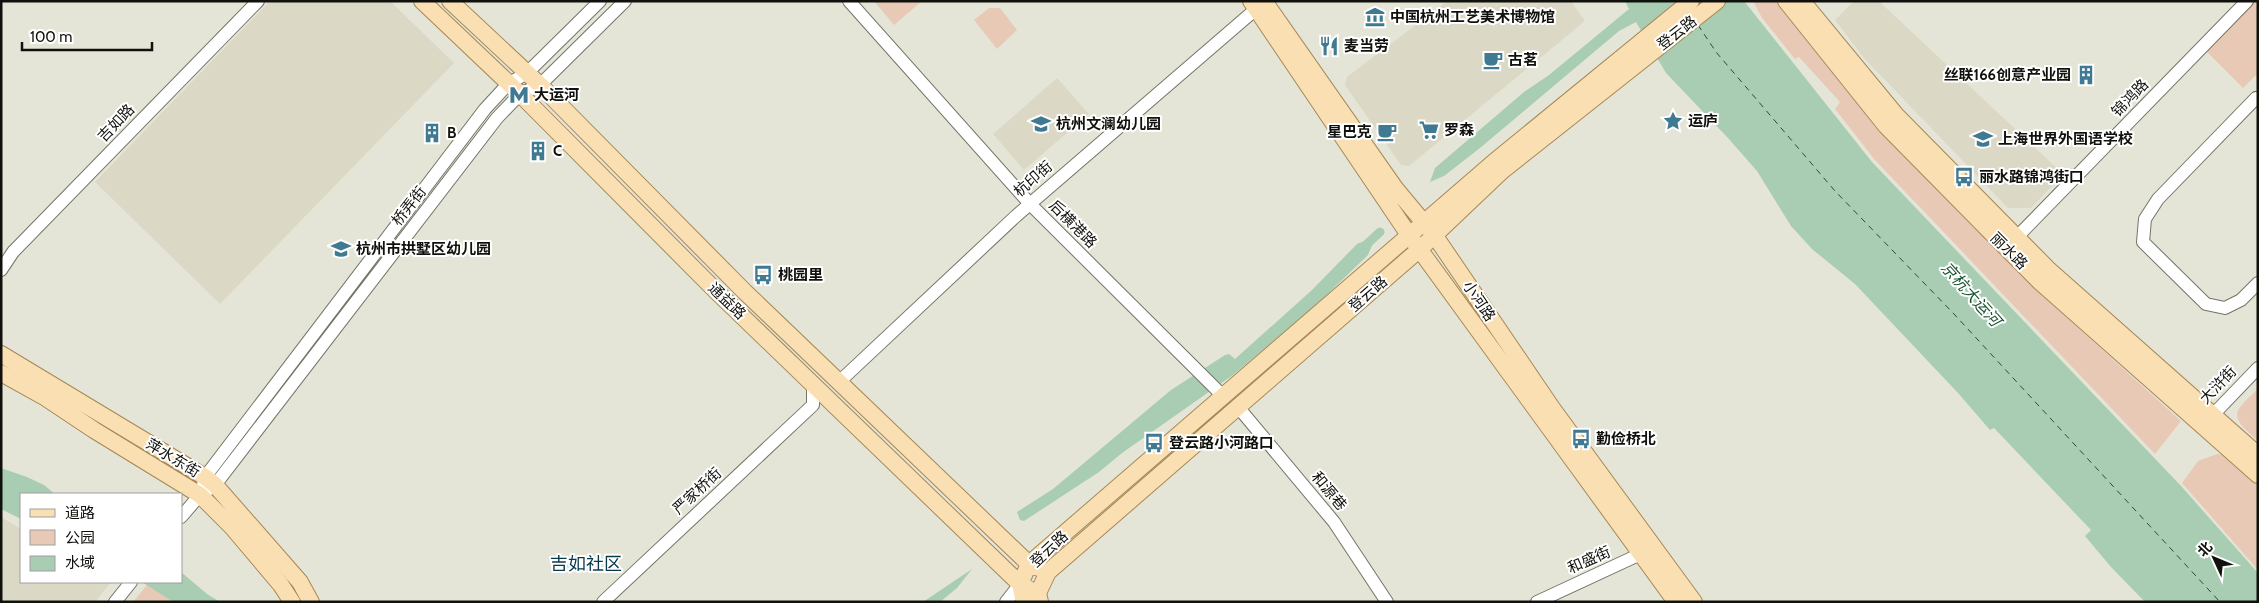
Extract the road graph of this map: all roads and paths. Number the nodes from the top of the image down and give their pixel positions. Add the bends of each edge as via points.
1 (258, 1) edge
2 (422, 1) edge
3 (450, 1) edge
4 (600, 1) edge
5 (625, 1) edge
6 (849, 1) edge
7 (1691, 1) edge
8 (1716, 1) edge
9 (1786, 1) edge
10 (1802, 1) edge
11 (2247, 1) edge
12 (1257, 4) edge
13 (526, 74) junction
14 (540, 85) junction
15 (515, 89) junction
16 (2258, 98) edge
17 (1498, 166) junction
18 (1030, 204) junction
19 (1424, 223) junction
20 (1409, 234) junction
21 (1435, 236) junction
22 (2016, 238) junction
23 (1421, 248) junction
24 (1, 270) edge
25 (2258, 283) edge
26 (1, 354) edge
27 (2258, 368) edge
28 (1, 373) edge
29 (839, 382) junction
30 (813, 384) junction
31 (1218, 391) junction
32 (813, 405) junction
33 (1238, 407) junction
34 (838, 408) junction
35 (2208, 420) junction
36 (2258, 455) edge
37 (2258, 475) edge
38 (210, 481) junction
39 (200, 495) junction
40 (182, 516) edge
41 (1648, 550) junction
42 (1029, 564) junction
43 (1048, 572) junction
44 (130, 583) edge
45 (1020, 584) junction
46 (1039, 597) edge
47 (116, 600) edge
48 (292, 602) edge
49 (311, 602) edge
50 (602, 602) edge
51 (1006, 602) edge
52 (1024, 602) edge
53 (1387, 602) edge
54 (1537, 602) edge
55 (1676, 602) edge
56 (1694, 602) edge

1 - 24 street, 吉如路 via 13,252
2 - 15 main road, 通益路
3 - 13 main road, 通益路
4 - 13 street, 桥弄街
5 - 14 street, 桥弄街
6 - 18 street, 后横港路
7 - 17 main road, 登云路
8 - 17 main road, 登云路
9 - 35 main road, 丽水路 via 1886,126 2039,281
10 - 22 main road, 丽水路 via 1896,115
11 - 22 street, 锦鸿路
12 - 18 street, 杭印街
12 - 19 main road, 小河路
12 - 20 main road, 小河路
13 - 14 main road, 通益路
13 - 15 street, 桥弄街
14 - 15 street, 桥弄街
14 - 29 main road, 通益路
15 - 30 main road, 通益路
15 - 38 street, 桥弄街 via 497,118
16 - 25 street via 2158,199 2145,219 2143,242 2206,304 2225,308 2241,300
17 - 19 main road, 登云路
17 - 21 main road, 登云路
18 - 29 street, 杭印街
18 - 31 street, 后横港路
19 - 20 main road, 登云路
19 - 21 main road, 小河路
20 - 23 main road, 小河路
20 - 31 main road, 登云路
21 - 23 main road, 登云路
21 - 41 main road, 小河路
22 - 35 main road, 丽水路
23 - 33 main road, 登云路
23 - 41 main road, 小河路
26 - 38 main road, 萍水东街
27 - 35 street, 大浒街
28 - 39 main road, 萍水东街
29 - 42 main road, 通益路
30 - 32 street
30 - 34 main road, 通益路
31 - 42 main road, 登云路
32 - 34 street
32 - 50 street, 严家桥街
33 - 43 main road, 登云路
33 - 53 street, 和源巷 via 1334,522
34 - 45 main road, 通益路
35 - 36 main road, 丽水路
35 - 37 main road, 丽水路
38 - 39 street, 桥弄街
38 - 49 main road, 萍水东街 via 300,582
39 - 40 street, 桥弄街
39 - 48 main road, 萍水东街 via 232,527
41 - 54 street, 和盛街
41 - 55 main road, 小河路
41 - 56 main road, 小河路
42 - 43 main road, 通益路
42 - 45 main road, 登云路
43 - 46 main road, 登云路
44 - 47 street
45 - 46 main road, 通益路
45 - 51 street
45 - 52 main road

